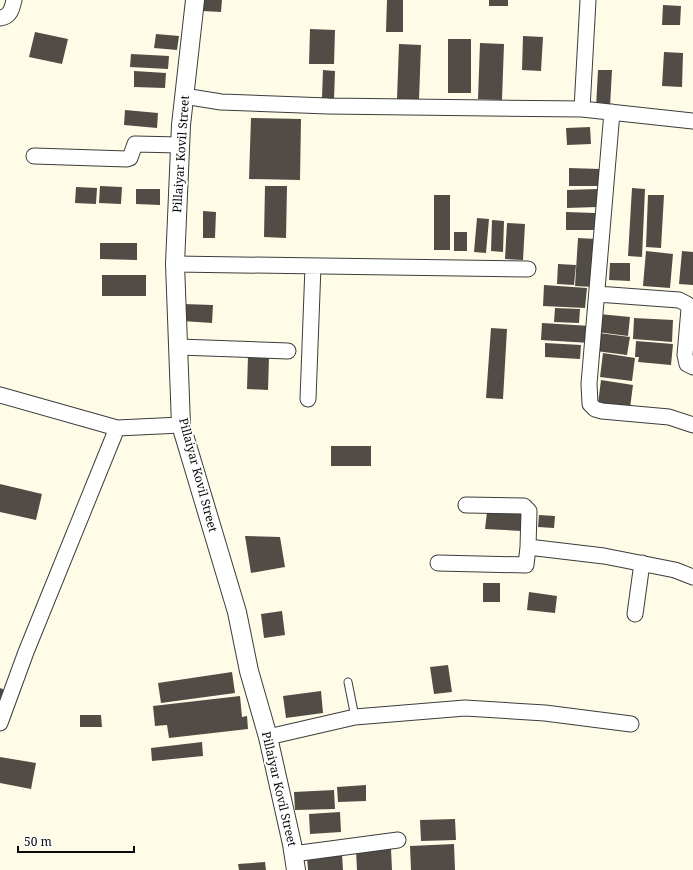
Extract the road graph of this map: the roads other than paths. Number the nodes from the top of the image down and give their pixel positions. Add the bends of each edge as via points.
1 (14, 0) edge
2 (195, 0) edge
3 (588, 0) edge
4 (0, 18) edge
5 (184, 96) junction
6 (582, 109) junction
7 (612, 112) junction
8 (693, 121) edge
9 (180, 145) junction
10 (34, 156) dead end
11 (176, 264) junction
12 (313, 266) junction
13 (528, 269) dead end
14 (597, 294) junction
15 (178, 347) junction
16 (288, 351) dead end
17 (693, 367) edge
18 (0, 395) edge
19 (308, 399) dead end
20 (181, 425) junction
21 (693, 425) edge
22 (117, 428) junction
23 (466, 505) dead end
24 (528, 547) junction
25 (438, 563) dead end
26 (642, 563) junction
27 (693, 577) edge
28 (635, 614) dead end
29 (348, 682) dead end
30 (355, 717) junction
31 (0, 724) edge
32 (630, 724) dead end
33 (268, 737) junction
34 (398, 840) dead end
35 (294, 862) edge

1 - 4 street via 10,12
2 - 5 street, Pillaiyar Kovil Street
3 - 6 street
5 - 6 street via 221,102 328,106
5 - 9 street, Pillaiyar Kovil Street
6 - 7 street
7 - 8 street
7 - 14 street
9 - 10 street via 135,144 130,158 127,159
9 - 11 street, Pillaiyar Kovil Street
11 - 12 street
11 - 15 street, Pillaiyar Kovil Street
12 - 13 street
12 - 19 street
14 - 17 street via 679,300 687,304 689,310 685,355 687,364
14 - 21 street via 589,384 590,404 596,409 669,418
15 - 16 street
15 - 20 street, Pillaiyar Kovil Street
18 - 22 street
20 - 22 street
20 - 33 street, Pillaiyar Kovil Street via 236,612 249,671
22 - 31 street via 26,652
23 - 24 street via 524,506 529,511
24 - 25 street via 526,565
24 - 26 street
26 - 27 street
26 - 28 street
29 - 30 lane
30 - 32 street via 465,708 545,713
30 - 33 street
33 - 35 street, Pillaiyar Kovil Street
34 - 35 street

